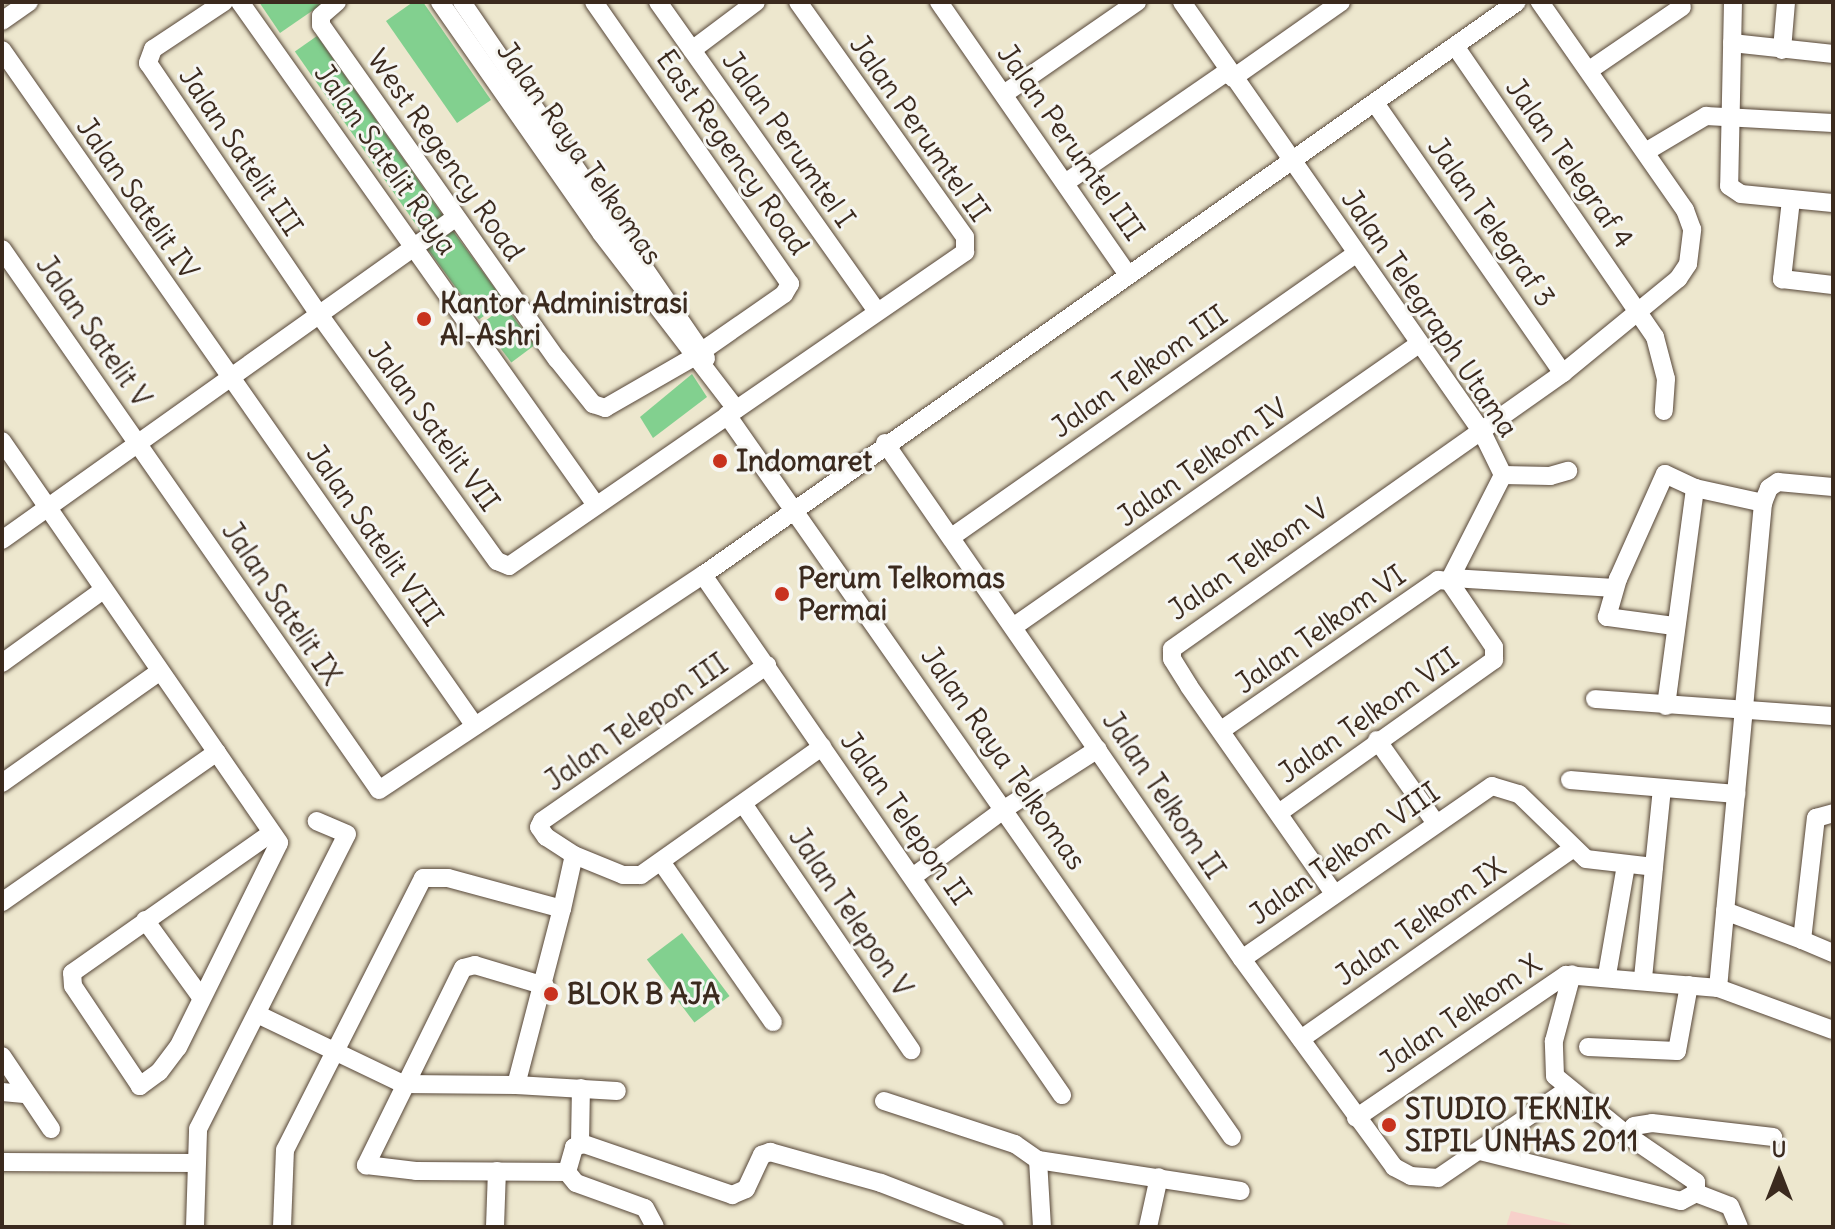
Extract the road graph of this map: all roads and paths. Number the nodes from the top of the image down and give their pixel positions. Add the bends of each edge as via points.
1 (29, 2) edge
2 (224, 2) edge
3 (240, 2) edge
4 (337, 2) edge
5 (440, 2) edge
6 (462, 2) edge
7 (594, 2) edge
8 (658, 2) edge
9 (756, 2) edge
10 (798, 2) edge
11 (1137, 2) edge
12 (1182, 2) edge
13 (1341, 2) edge
14 (1517, 2) edge
15 (1540, 2) edge
16 (1733, 2) edge
17 (1786, 2) edge
18 (942, 3) edge
19 (1682, 7) dead end
20 (2, 21) edge
21 (1732, 43) junction
22 (1455, 46) junction
23 (2, 50) edge
24 (692, 50) junction
25 (1782, 50) junction
26 (1833, 54) edge
27 (1591, 69) junction
28 (1230, 74) junction
29 (1004, 94) junction
30 (1375, 103) junction
31 (1732, 114) junction
32 (1833, 123) edge
33 (1647, 151) junction
34 (1291, 162) junction
35 (1065, 183) junction
36 (1791, 200) junction
37 (1833, 203) edge
38 (455, 218) junction
39 (608, 228) junction
40 (414, 248) junction
41 (2, 249) edge
42 (1357, 253) junction
43 (1128, 275) junction
44 (1833, 285) edge
45 (875, 309) junction
46 (1640, 312) junction
47 (318, 313) junction
48 (1419, 344) junction
49 (698, 354) junction
50 (1563, 373) junction
51 (229, 377) junction
52 (1664, 411) dead end
53 (731, 412) junction
54 (1482, 432) junction
55 (2, 441) edge
56 (885, 443) junction
57 (141, 445) junction
58 (1568, 471) dead end
59 (1503, 475) junction
60 (1833, 487) edge
61 (1695, 488) junction
62 (1763, 503) junction
63 (596, 505) junction
64 (49, 508) junction
65 (795, 509) junction
66 (953, 536) junction
67 (2, 540) edge
68 (703, 575) junction
69 (1450, 579) junction
70 (1615, 588) junction
71 (102, 591) junction
72 (1016, 625) junction
73 (1674, 626) junction
74 (2, 663) edge
75 (767, 665) junction
76 (159, 672) junction
77 (1595, 699) dead end
78 (1666, 706) junction
79 (1747, 712) junction
80 (1833, 716) edge
81 (475, 726) junction
82 (1223, 729) junction
83 (1377, 740) junction
84 (822, 747) junction
85 (1098, 749) junction
86 (217, 752) junction
87 (1570, 780) dead end
88 (2, 783) edge
89 (1662, 788) junction
90 (1736, 794) junction
91 (744, 805) junction
92 (1006, 808) junction
93 (1280, 812) junction
94 (1833, 813) edge
95 (317, 821) dead end
96 (1435, 822) junction
97 (271, 833) junction
98 (1572, 849) junction
99 (574, 855) junction
100 (662, 863) junction
101 (1626, 865) junction
102 (1654, 867) junction
103 (914, 876) junction
104 (1333, 892) junction
105 (2, 902) edge
106 (562, 909) junction
107 (1725, 911) junction
108 (145, 920) junction
109 (1802, 940) junction
110 (1833, 953) edge
111 (1242, 959) junction
112 (1572, 974) junction
113 (1607, 975) junction
114 (1643, 978) junction
115 (1689, 985) junction
116 (545, 986) junction
117 (1718, 988) junction
118 (201, 997) junction
119 (257, 1014) junction
120 (773, 1022) dead end
121 (1833, 1030) edge
122 (1301, 1039) junction
123 (1588, 1047) dead end
124 (911, 1050) dead end
125 (333, 1051) junction
126 (2, 1056) edge
127 (403, 1084) junction
128 (516, 1085) junction
129 (581, 1088) junction
130 (1567, 1090) junction
131 (617, 1091) dead end
132 (2, 1092) edge
133 (27, 1094) junction
134 (1062, 1095) dead end
135 (884, 1101) dead end
136 (1356, 1118) junction
137 (51, 1129) dead end
138 (1627, 1135) junction
139 (1232, 1137) dead end
140 (1773, 1137) dead end
141 (580, 1143) junction
142 (1480, 1151) junction
143 (1038, 1160) junction
144 (2, 1162) edge
145 (195, 1163) junction
146 (497, 1171) junction
147 (567, 1172) junction
148 (1159, 1177) junction
149 (1241, 1191) dead end
150 (1696, 1193) junction
151 (195, 1227) edge
152 (282, 1227) edge
153 (495, 1227) edge
154 (655, 1227) edge
155 (995, 1227) edge
156 (1042, 1227) edge
157 (1148, 1227) edge
158 (1739, 1227) edge

1 - 20 street
2 - 47 street, Jalan Satelit III via 153,49 148,63
3 - 40 street, Jalan Satelit Raya
4 - 38 street, West Regency Road via 321,16 321,25
5 - 39 street, Jalan Raya Telkomas
6 - 39 street, Jalan Raya Telkomas
7 - 49 street, East Regency Road via 789,280 784,294
8 - 24 street, Jalan Perumtel I
9 - 24 street
10 - 45 street, Jalan Perumtel II via 967,246
11 - 29 street
12 - 28 street, Jalan Telegraph Utama
13 - 28 street
14 - 22 street
15 - 27 street, Jalan Telkom V
16 - 21 street
17 - 25 street
18 - 29 street, Jalan Perumtel III
19 - 27 street
21 - 25 street
21 - 31 street
22 - 30 street
22 - 46 street, Jalan Telegraf 4
23 - 51 street, Jalan Satelit IV
24 - 45 street, Jalan Perumtel I
25 - 26 street
27 - 33 street, Jalan Telkom V
28 - 34 street, Jalan Telegraph Utama
28 - 35 street
29 - 35 street, Jalan Perumtel III
30 - 34 street
30 - 50 street, Jalan Telegraf 3
31 - 32 street
31 - 33 street via 1698,119
31 - 36 street via 1729,186 1741,194
33 - 46 street, Jalan Telkom V via 1685,210 1693,248 1678,279
34 - 42 street, Jalan Telegraph Utama
34 - 43 street
35 - 43 street, Jalan Perumtel III
36 - 37 street
36 - 44 street via 1782,279
38 - 40 street
38 - 49 street, West Regency Road via 593,404 617,405
39 - 49 street, Jalan Raya Telkomas
40 - 47 street
40 - 63 street, Jalan Satelit Raya
41 - 57 street, Jalan Satelit V
42 - 48 street, Jalan Telegraph Utama
42 - 66 street, Jalan Telkom III
43 - 56 street
45 - 53 street
46 - 50 street, Jalan Telkom V
46 - 52 street, Jalan Telegraf 4 via 1662,355
47 - 51 street
47 - 63 street, Jalan Satelit VII via 491,553 509,566
48 - 54 street, Jalan Telegraph Utama
48 - 72 street, Jalan Telkom IV
49 - 53 street, Jalan Raya Telkomas
50 - 54 street, Jalan Telkom V
51 - 57 street
51 - 81 street, Jalan Satelit VIII
53 - 63 street
53 - 65 street, Jalan Raya Telkomas
54 - 59 street, Jalan Telegraph Utama
54 - 82 street, Jalan Telkom V via 1175,645 1172,659
55 - 64 street
56 - 65 street
56 - 66 street, Jalan Telkom II
57 - 64 street
57 - 81 street, Jalan Satelit IX via 379,790
58 - 59 street
59 - 69 street, Jalan Telegraph Utama
60 - 62 street via 1778,482
61 - 62 street
61 - 70 street via 1662,476
61 - 73 street
62 - 79 street
64 - 67 street
64 - 71 street
65 - 68 street
65 - 92 street, Jalan Raya Telkomas
66 - 72 street, Jalan Telkom II
68 - 75 street, Jalan Telepon II
68 - 81 street
69 - 70 street
69 - 82 street, Jalan Telkom VI via 1438,580
69 - 83 street, Jalan Telkom VII via 1496,654 1488,665
70 - 73 street via 1607,617
71 - 74 street
71 - 76 street
72 - 85 street, Jalan Telkom II
73 - 78 street
75 - 84 street, Jalan Telepon II
75 - 99 street, Jalan Telepon III via 539,827
76 - 86 street
76 - 88 street
77 - 78 street
78 - 79 street
79 - 80 street
79 - 90 street
82 - 93 street, Jalan Telkom V
83 - 93 street, Jalan Telkom VII
83 - 96 street
84 - 91 street
84 - 103 street, Jalan Telepon II
85 - 92 street
85 - 111 street, Jalan Telkom II
86 - 97 street
86 - 105 street
87 - 89 street
89 - 90 street
89 - 102 street
90 - 107 street
91 - 100 street
91 - 124 street, Jalan Telepon V
92 - 103 street
92 - 139 street, Jalan Raya Telkomas
93 - 104 street, Jalan Telkom V
94 - 109 street via 1816,818
95 - 119 street via 347,834
96 - 98 street, Jalan Telkom VIII via 1492,786 1507,787
96 - 104 street, Jalan Telkom VIII
97 - 108 street
97 - 118 street via 279,843
98 - 101 street via 1586,859
98 - 122 street, Jalan Telkom IX
99 - 100 street via 623,875 641,875
99 - 106 street
100 - 120 street
101 - 102 street
101 - 113 street
102 - 114 street
103 - 134 street, Jalan Telepon II
104 - 111 street, Jalan Telkom VIII
106 - 116 street
106 - 125 street via 425,877
107 - 109 street
107 - 117 street
108 - 118 street
108 - 118 street via 77,967 71,979 140,1086 178,1047
109 - 110 street
111 - 122 street, Jalan Telkom II
112 - 113 street, Jalan Telkom X
112 - 130 street via 1551,1067
112 - 136 street, Jalan Telkom X
113 - 114 street, Jalan Telkom X
114 - 115 street, Jalan Telkom X
115 - 117 street, Jalan Telkom X
115 - 123 street via 1677,1051
116 - 127 street via 467,965
116 - 128 street
117 - 121 street, Jalan Telkom X
119 - 125 street
119 - 145 street via 198,1129
122 - 136 street, Jalan Telkom II
125 - 127 street
125 - 152 street via 285,1150
126 - 133 street
127 - 128 street
127 - 146 street via 367,1155 368,1167
128 - 129 street
129 - 131 street
129 - 141 street
130 - 138 street
130 - 142 street
132 - 133 street
133 - 137 street
135 - 143 street via 1015,1144
136 - 142 street, Jalan Telkom II via 1387,1159 1404,1172 1438,1178
138 - 140 street via 1634,1126 1652,1123
138 - 150 street via 1696,1182
141 - 147 street
141 - 155 street via 732,1195 746,1189 764,1153 784,1154
142 - 150 street via 1681,1201
143 - 148 street
143 - 156 street
144 - 145 street
145 - 151 street
146 - 147 street
146 - 153 street
147 - 154 street via 576,1183 645,1208
148 - 149 street
148 - 157 street
150 - 158 street via 1730,1206

